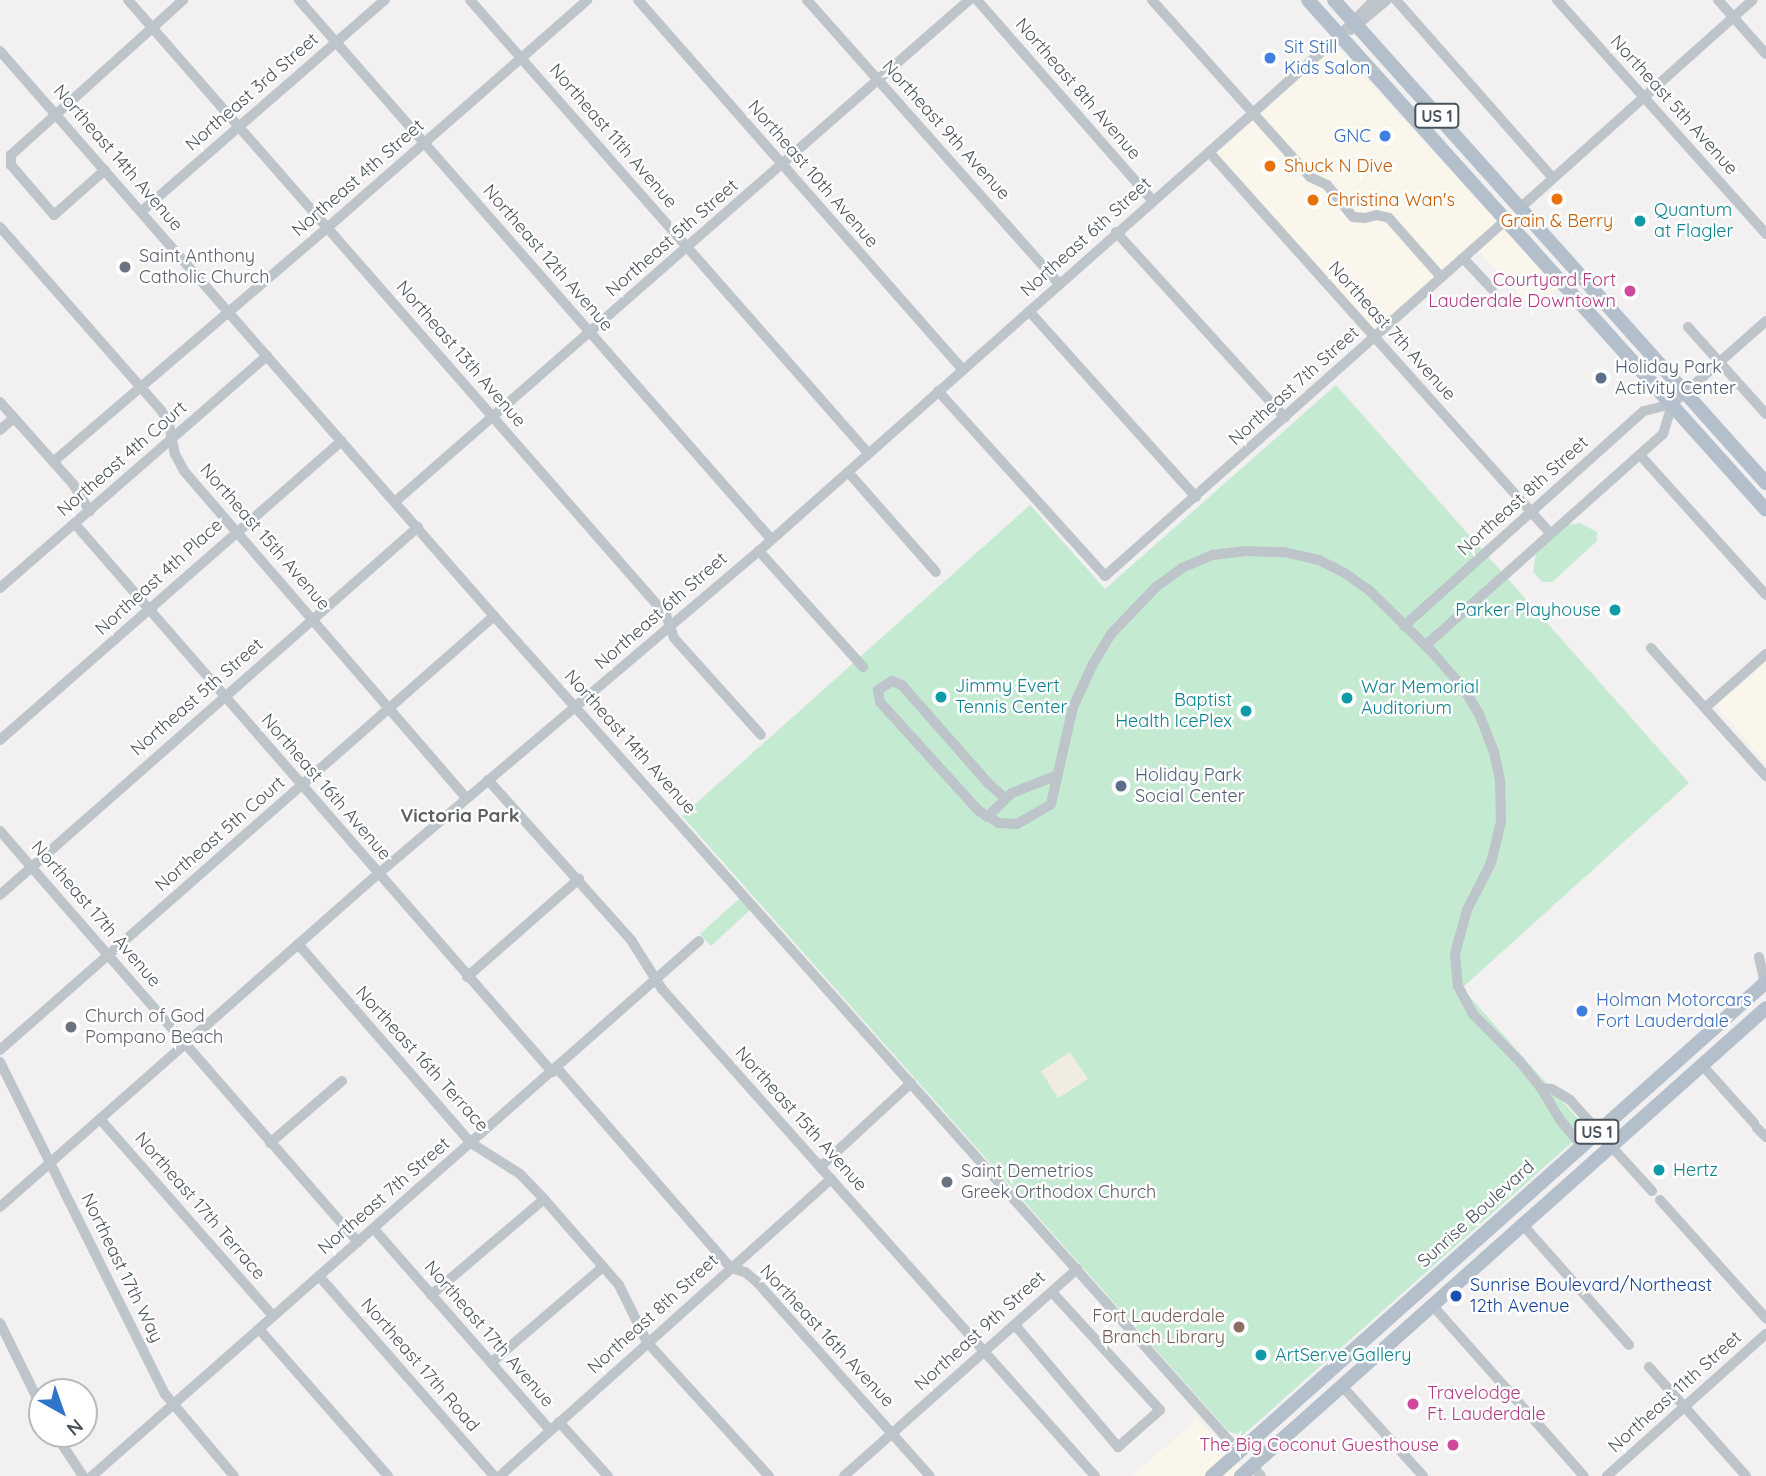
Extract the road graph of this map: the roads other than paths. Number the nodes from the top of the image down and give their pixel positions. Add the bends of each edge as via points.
1 (128, 0) edge
2 (183, 0) edge
3 (299, 0) edge
4 (385, 0) edge
5 (470, 0) edge
6 (587, 0) edge
7 (638, 0) edge
8 (807, 0) edge
9 (969, 0) edge
10 (977, 0) edge
11 (1152, 0) edge
12 (1308, 0) edge
13 (1334, 0) edge
14 (1374, 0) edge
15 (1387, 0) edge
16 (1396, 0) edge
17 (1557, 0) edge
18 (1718, 0) edge
19 (1753, 0) edge
20 (1733, 18) junction
21 (1354, 23) junction
22 (152, 27) junction
23 (1339, 36) junction
24 (337, 42) junction
25 (0, 51) edge
26 (1766, 54) edge
27 (522, 58) junction
28 (878, 80) junction
29 (1644, 97) junction
30 (1253, 113) junction
31 (57, 115) junction
32 (239, 127) junction
33 (425, 143) junction
34 (1209, 152) junction
35 (782, 164) junction
36 (105, 170) junction
37 (1553, 178) junction
38 (1153, 201) junction
39 (1490, 202) junction
40 (1520, 208) junction
41 (142, 211) junction
42 (1506, 220) junction
43 (0, 227) edge
44 (327, 228) junction
45 (1116, 232) junction
46 (1541, 232) junction
47 (1766, 234) edge
48 (688, 248) junction
49 (1463, 258) junction
50 (1441, 276) junction
51 (1059, 284) junction
52 (1492, 289) dead end
53 (1029, 311) junction
54 (228, 312) junction
55 (1766, 321) edge
56 (1688, 327) dead end
57 (590, 333) junction
58 (1373, 337) junction
59 (267, 356) junction
60 (1720, 362) junction
61 (963, 370) junction
62 (140, 386) junction
63 (938, 391) junction
64 (1685, 393) junction
65 (0, 402) edge
66 (1672, 404) junction
67 (1766, 414) edge
68 (14, 418) junction
69 (493, 418) junction
70 (1285, 418) junction
71 (0, 430) edge
72 (171, 439) junction
73 (342, 441) junction
74 (868, 453) junction
75 (1640, 455) junction
76 (53, 461) junction
77 (848, 471) junction
78 (1766, 483) edge
79 (1196, 497) junction
80 (396, 501) junction
81 (1766, 510) edge
82 (90, 511) junction
83 (1530, 512) junction
84 (75, 524) junction
85 (418, 527) junction
86 (237, 532) junction
87 (1550, 533) junction
88 (771, 539) junction
89 (759, 551) junction
90 (936, 572) dead end
91 (0, 588) edge
92 (1766, 595) edge
93 (150, 610) junction
94 (494, 616) junction
95 (313, 620) junction
96 (670, 626) junction
97 (1404, 626) junction
98 (1425, 646) junction
99 (1651, 648) dead end
100 (1766, 654) edge
101 (863, 667) dead end
102 (224, 697) junction
103 (388, 707) junction
104 (1706, 707) junction
105 (576, 708) junction
106 (761, 735) dead end
107 (0, 740) edge
108 (1058, 775) junction
109 (1766, 776) edge
110 (488, 780) junction
111 (1040, 782) junction
112 (302, 785) junction
113 (466, 798) junction
114 (1005, 798) junction
115 (1053, 799) junction
116 (987, 817) junction
117 (0, 831) edge
118 (31, 867) junction
119 (378, 874) junction
120 (579, 879) junction
121 (0, 895) edge
122 (699, 941) dead end
123 (298, 944) junction
124 (108, 954) junction
125 (1762, 957) edge
126 (467, 977) junction
127 (657, 979) junction
128 (1766, 982) edge
129 (1766, 1008) edge
130 (185, 1045) junction
131 (0, 1050) edge
132 (1688, 1051) junction
133 (0, 1062) edge
134 (1702, 1065) junction
135 (554, 1070) junction
136 (342, 1081) dead end
137 (911, 1083) junction
138 (1681, 1084) junction
139 (1541, 1088) junction
140 (100, 1119) junction
141 (1598, 1131) junction
142 (1766, 1137) edge
143 (271, 1143) junction
144 (471, 1143) junction
145 (1582, 1146) junction
146 (1611, 1146) junction
147 (50, 1162) junction
148 (1589, 1166) junction
149 (820, 1167) junction
150 (831, 1179) junction
151 (1652, 1191) dead end
152 (544, 1199) junction
153 (1660, 1200) dead end
154 (0, 1207) edge
155 (1523, 1225) junction
156 (374, 1229) junction
157 (358, 1242) junction
158 (603, 1267) junction
159 (731, 1268) junction
160 (1077, 1269) junction
161 (1442, 1271) junction
162 (319, 1276) junction
163 (1052, 1292) junction
164 (431, 1295) junction
165 (1433, 1306) junction
166 (273, 1316) junction
167 (1766, 1318) edge
168 (1014, 1325) junction
169 (1, 1328) edge
170 (259, 1329) junction
171 (1766, 1334) edge
172 (647, 1342) junction
173 (1629, 1345) dead end
174 (985, 1352) junction
175 (492, 1362) junction
176 (1648, 1367) dead end
177 (28, 1381) edge
178 (1342, 1386) junction
179 (172, 1405) junction
180 (1685, 1407) junction
181 (555, 1426) junction
182 (892, 1433) junction
183 (64, 1448) edge
184 (1239, 1452) junction
185 (1252, 1473) edge
186 (83, 1476) edge
187 (92, 1476) edge
188 (234, 1476) edge
189 (388, 1476) edge
190 (494, 1476) edge
191 (500, 1476) edge
192 (608, 1476) edge
193 (769, 1476) edge
194 (844, 1476) edge
195 (930, 1476) edge
196 (1095, 1476) edge
197 (1212, 1476) edge
198 (1423, 1476) edge
199 (1584, 1476) edge
200 (1607, 1476) edge
201 (1746, 1476) edge

1 - 22 street, Northeast 13th Avenue
2 - 22 street
3 - 24 street, Northeast 12th Avenue
4 - 24 street, Northeast 3rd Street
5 - 27 street, Northeast 11th Avenue
6 - 27 street, Northeast 4th Street
7 - 35 street, Northeast 10th Avenue
8 - 28 street, Northeast 9th Avenue
9 - 28 street, Northeast 5th Street
10 - 38 street, Northeast 8th Avenue
11 - 30 street
12 - 23 main road, US 1
13 - 21 main road, US 1
14 - 21 street, Northeast 6th Street
15 - 21 street, Northeast 6th Street
16 - 37 street
17 - 29 street, Northeast 5th Avenue
18 - 20 street
19 - 20 street
20 - 26 street
20 - 29 street
21 - 23 street, Northeast 6th Street
21 - 40 main road, US 1
22 - 31 street
22 - 32 street, Northeast 13th Avenue
23 - 30 street, Northeast 6th Street
23 - 39 main road, US 1
24 - 32 street, Northeast 3rd Street
24 - 33 street, Northeast 12th Avenue
25 - 31 street, Northeast 14th Avenue
27 - 33 street, Northeast 4th Street
27 - 48 street, Northeast 11th Avenue
28 - 35 street, Northeast 5th Street
28 - 51 street, Northeast 9th Avenue
29 - 37 street
29 - 47 street, Northeast 5th Avenue
30 - 34 street, Northeast 6th Street
30 - 50 street via 1353,217 1388,218
31 - 36 street, Northeast 14th Avenue
31 - 36 street via 11,155 10,165 54,215
32 - 41 street, Northeast 3rd Street
32 - 44 street, Northeast 13th Avenue
33 - 44 street, Northeast 4th Street
33 - 57 street, Northeast 12th Avenue
34 - 38 street, Northeast 6th Street
34 - 58 street, Northeast 7th Avenue
35 - 48 street, Northeast 5th Street
35 - 61 street, Northeast 10th Avenue
36 - 41 street, Northeast 14th Avenue
37 - 40 street
38 - 45 street, Northeast 6th Street
39 - 40 main road
39 - 42 main road, US 1
40 - 46 main road, US 1
41 - 54 street, Northeast 14th Avenue
42 - 46 main road
42 - 49 street, Northeast 7th Street
42 - 66 main road, US 1
43 - 62 street, Northeast 15th Avenue
44 - 54 street, Northeast 4th Street
44 - 69 street, Northeast 13th Avenue
45 - 51 street, Northeast 6th Street
45 - 70 street
46 - 64 main road, US 1
48 - 57 street, Northeast 5th Street
48 - 74 street, Northeast 11th Avenue
49 - 50 street, Northeast 7th Street
49 - 52 street
50 - 58 street, Northeast 7th Street
51 - 53 street, Northeast 6th Street
53 - 61 street, Northeast 6th Street
53 - 79 street
54 - 59 street, Northeast 14th Avenue
54 - 62 street, Northeast 4th Street
55 - 60 street, Northeast 8th Street
56 - 60 street
57 - 69 street, Northeast 5th Street
57 - 88 street, Northeast 12th Avenue
58 - 70 street, Northeast 7th Street
58 - 83 street, Northeast 7th Avenue
59 - 72 street, Northeast 4th Court
59 - 73 street, Northeast 14th Avenue
60 - 64 street, Northeast 8th Street
60 - 67 street
61 - 63 street, Northeast 6th Street
62 - 72 street, Northeast 15th Avenue via 161,410
62 - 76 street, Northeast 4th Street
63 - 74 street, Northeast 6th Street
63 - 79 street, Northeast 7th Street via 1105,576
64 - 66 street, Northeast 8th Street
64 - 78 main road, US 1
65 - 68 street
66 - 75 street, Northeast 8th Street via 1663,434
66 - 81 main road, US 1
66 - 83 street, Northeast 8th Street via 1644,411
68 - 71 street
68 - 76 street
69 - 80 street, Northeast 5th Street
69 - 96 street, Northeast 13th Avenue via 666,615
70 - 79 street, Northeast 7th Street
72 - 82 street, Northeast 4th Court
72 - 86 street, Northeast 15th Avenue via 184,471
73 - 80 street, Northeast 14th Avenue
73 - 86 street, Northeast 4th Place
74 - 77 street, Northeast 6th Street
75 - 87 street, Northeast 8th Street
75 - 92 street
76 - 82 street
77 - 88 street, Northeast 6th Street
77 - 90 street
80 - 85 street, Northeast 14th Avenue
82 - 84 street, Northeast 4th Court
83 - 87 street, Northeast 7th Avenue
83 - 97 street, Northeast 8th Street
84 - 91 street, Northeast 4th Court
84 - 93 street, Northeast 16th Avenue
85 - 94 street, Northeast 14th Avenue
85 - 95 street, Northeast 5th Street
86 - 93 street, Northeast 4th Place
86 - 95 street, Northeast 15th Avenue
87 - 98 street, Northeast 8th Street
88 - 89 street, Northeast 6th Street
89 - 96 street, Northeast 6th Street
89 - 101 street
93 - 102 street, Northeast 16th Avenue
93 - 107 street, Northeast 4th Place
94 - 103 street, Northeast 5th Court
94 - 105 street, Northeast 14th Avenue
95 - 102 street, Northeast 5th Street
95 - 103 street, Northeast 15th Avenue
96 - 105 street, Northeast 6th Street
96 - 106 street, Northeast 13th Avenue via 674,638
97 - 98 street
97 - 108 street via 1359,582 1319,560 1284,552 1246,551 1213,555 1182,568 1156,587 1111,634 1073,707
98 - 139 street via 1480,716 1500,781 1501,822 1492,863 1467,910 1455,954 1458,986 1474,1014
99 - 104 street
100 - 104 street
102 - 112 street, Northeast 16th Avenue
102 - 118 street, Northeast 5th Street
103 - 112 street, Northeast 5th Court
103 - 113 street, Northeast 15th Avenue
104 - 109 street
105 - 110 street, Northeast 6th Street
105 - 137 street, Northeast 14th Avenue
108 - 111 street
108 - 115 street
110 - 113 street, Northeast 6th Street
110 - 120 street, Northeast 15th Avenue
111 - 114 street
111 - 115 street
112 - 119 street, Northeast 16th Avenue
112 - 124 street, Northeast 5th Court
113 - 119 street, Northeast 6th Street
114 - 116 street
114 - 116 street via 902,685 892,681 878,690 880,702
115 - 116 street via 1017,824
117 - 118 street, Northeast 17th Avenue
118 - 121 street, Northeast 5th Street
118 - 124 street, Northeast 17th Avenue
119 - 123 street, Northeast 6th Street
119 - 126 street, Northeast 16th Avenue
120 - 126 street
120 - 127 street, Northeast 15th Avenue
122 - 127 street, Northeast 7th Street
123 - 130 street, Northeast 6th Street
123 - 144 street, Northeast 16th Terrace
124 - 130 street, Northeast 17th Avenue
124 - 131 street, Northeast 5th Court
125 - 128 street
126 - 135 street, Northeast 16th Avenue
127 - 135 street, Northeast 7th Street
127 - 149 street, Northeast 15th Avenue
128 - 132 main road, Sunrise Boulevard / US 1
129 - 134 main road, US 1
130 - 140 street, Northeast 6th Street
130 - 143 street, Northeast 17th Avenue
132 - 138 main road
132 - 141 main road, Sunrise Boulevard / US 1
133 - 147 street, Northeast 17th Way
134 - 138 main road, US 1
134 - 142 street
135 - 144 street, Northeast 7th Street
135 - 159 street, Northeast 16th Avenue
136 - 143 street
137 - 149 street
137 - 160 street, Northeast 14th Avenue
138 - 146 main road, US 1
139 - 141 street via 1570,1100
139 - 145 street
140 - 147 street, Northeast 6th Street
140 - 166 street, Northeast 17th Terrace
141 - 145 main road, Sunrise Boulevard / US 1
141 - 148 main road
143 - 157 street, Northeast 17th Avenue
144 - 152 street, Northeast 16th Terrace via 520,1174
144 - 156 street, Northeast 7th Street
145 - 161 main road, Sunrise Boulevard / US 1
146 - 148 main road, US 1
146 - 151 street
147 - 154 street, Northeast 6th Street
147 - 179 street, Northeast 17th Way
148 - 155 main road, US 1
149 - 150 street, Northeast 15th Avenue
150 - 159 street, Northeast 8th Street
150 - 174 street, Northeast 15th Avenue
152 - 158 street, Northeast 16th Terrace
152 - 164 street
153 - 167 street
155 - 165 main road, US 1
155 - 173 street
156 - 157 street, Northeast 7th Street
156 - 164 street, Northeast 17th Avenue
157 - 162 street, Northeast 7th Street
158 - 172 street, Northeast 16th Terrace via 619,1285
158 - 175 street
159 - 172 street, Northeast 8th Street
159 - 182 street, Northeast 16th Avenue via 756,1281
160 - 163 street, Northeast 9th Street
160 - 184 street, Northeast 14th Avenue
161 - 165 main road via 1433,1288
161 - 184 main road, Sunrise Boulevard / US 1
162 - 166 street, Northeast 7th Street
162 - 190 street, Northeast 17th Road
163 - 168 street, Northeast 9th Street
163 - 168 street via 1160,1410 1118,1447
164 - 175 street, Northeast 17th Avenue
165 - 178 main road, US 1
165 - 199 street
166 - 170 street, Northeast 7th Street
168 - 174 street, Northeast 9th Street
169 - 177 street
170 - 179 street, Northeast 7th Street
170 - 189 street
171 - 180 street, Northeast 11th Street
172 - 181 street, Northeast 8th Street
172 - 193 street, Northeast 16th Terrace
174 - 182 street, Northeast 9th Street
174 - 196 street, Northeast 15th Avenue
175 - 181 street, Northeast 17th Avenue
176 - 180 street
178 - 185 main road, US 1
178 - 198 street
179 - 187 street, Northeast 7th Street
179 - 188 street, Northeast 17th Way
180 - 200 street, Northeast 11th Street
180 - 201 street
181 - 191 street, Northeast 8th Street
181 - 192 street, Northeast 17th Avenue
182 - 194 street, Northeast 9th Street
182 - 195 street, Northeast 16th Avenue
183 - 186 street
184 - 197 main road, Sunrise Boulevard / US 1

